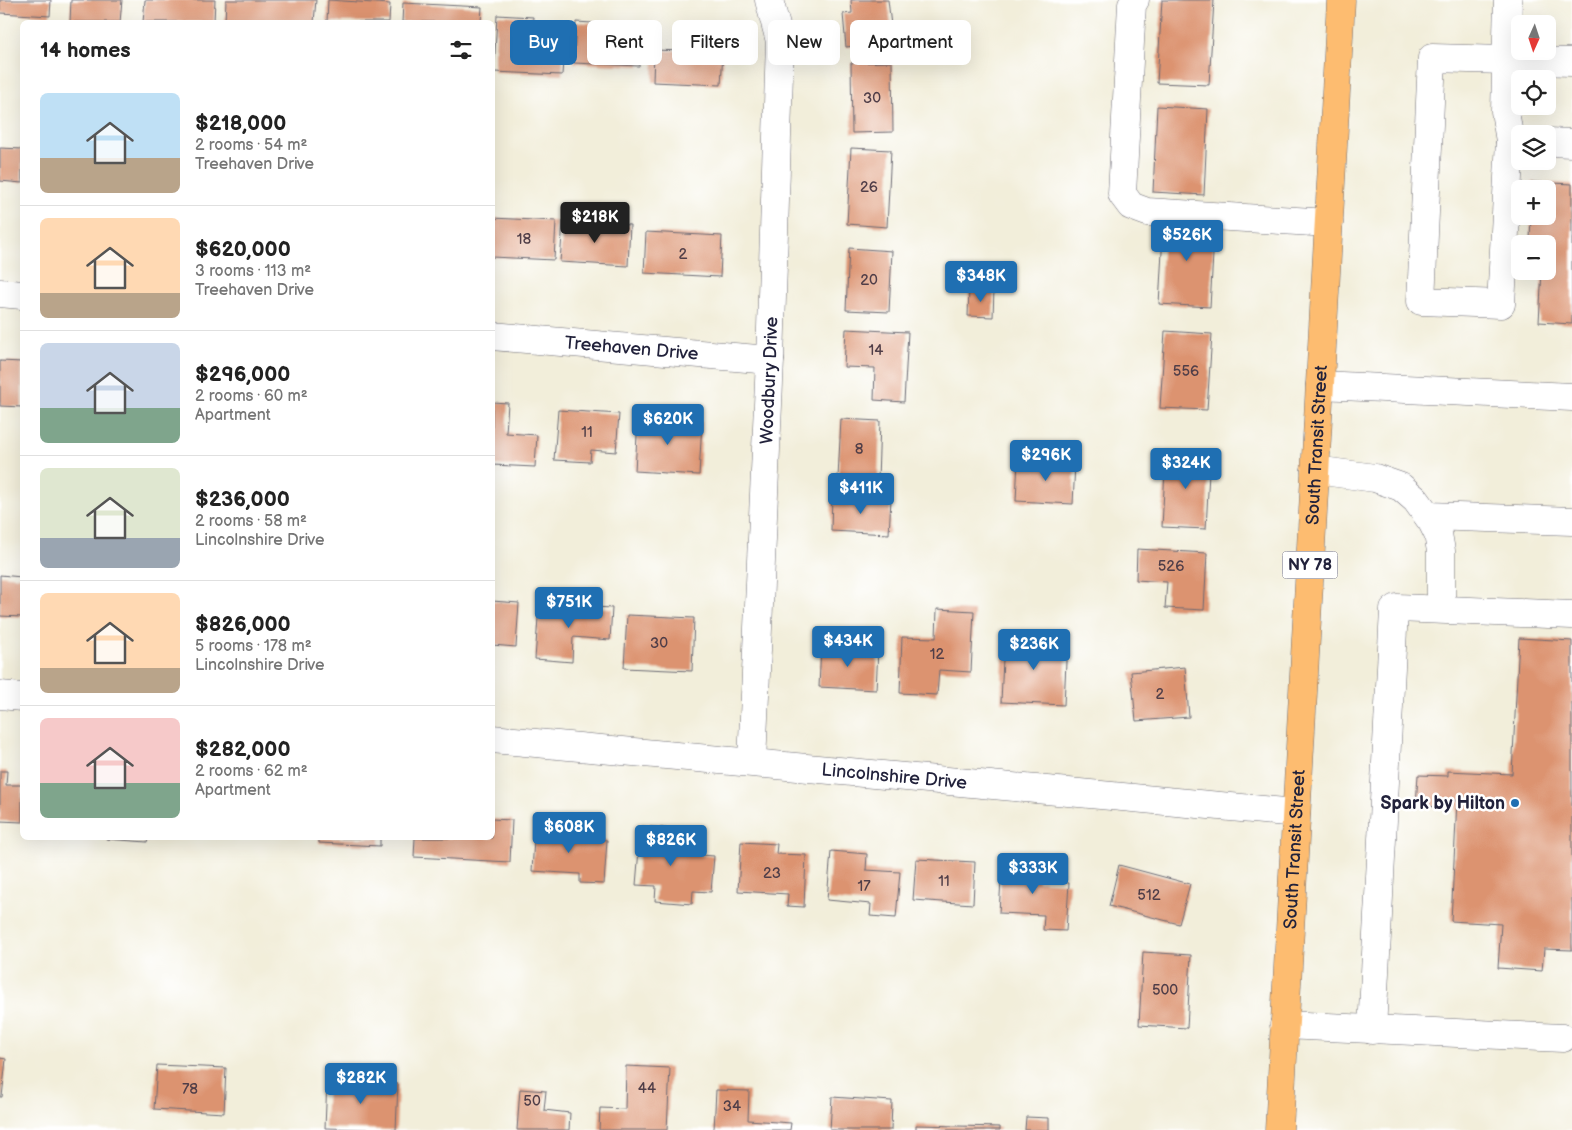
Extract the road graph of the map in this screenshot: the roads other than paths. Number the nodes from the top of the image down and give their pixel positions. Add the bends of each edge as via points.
1 (769, 0) edge
2 (1135, 0) edge
3 (1341, 0) edge
4 (1508, 0) edge
5 (1506, 59) junction
6 (1572, 62) edge
7 (1511, 130) edge
8 (1556, 142) edge
9 (1572, 143) edge
10 (1513, 170) edge
11 (1329, 223) junction
12 (0, 293) edge
13 (20, 295) edge
14 (495, 336) edge
15 (770, 360) junction
16 (1320, 385) junction
17 (1572, 397) edge
18 (1315, 470) junction
19 (1428, 516) junction
20 (1572, 521) edge
21 (1441, 609) junction
22 (1572, 615) edge
23 (0, 695) edge
24 (20, 697) edge
25 (495, 739) edge
26 (752, 762) junction
27 (1296, 813) junction
28 (1284, 1026) junction
29 (1372, 1030) junction
30 (1563, 1038) dead end
31 (1278, 1130) edge

1 - 15 street, Woodbury Drive via 780,41
2 - 11 street via 1132,4 1122,194 1131,206 1147,212
3 - 11 highway, South Transit Street / NY 78
4 - 5 street
5 - 6 street
5 - 7 street via 1504,111
5 - 10 street via 1432,58 1421,301 1501,304
8 - 9 street
11 - 16 highway, South Transit Street / NY 78
12 - 13 street
14 - 15 street, Treehaven Drive
15 - 26 street, Woodbury Drive
16 - 17 street
16 - 18 highway, South Transit Street / NY 78
18 - 19 street via 1375,478 1401,487
18 - 27 highway, South Transit Street / NY 78
19 - 20 street
19 - 21 street via 1438,534 1441,551
21 - 22 street
21 - 29 street via 1394,610
23 - 24 street
25 - 26 street, Lincolnshire Drive
26 - 27 street, Lincolnshire Drive
27 - 28 highway, South Transit Street / NY 78
28 - 29 street
28 - 31 highway, South Transit Street / NY 78
29 - 30 street

